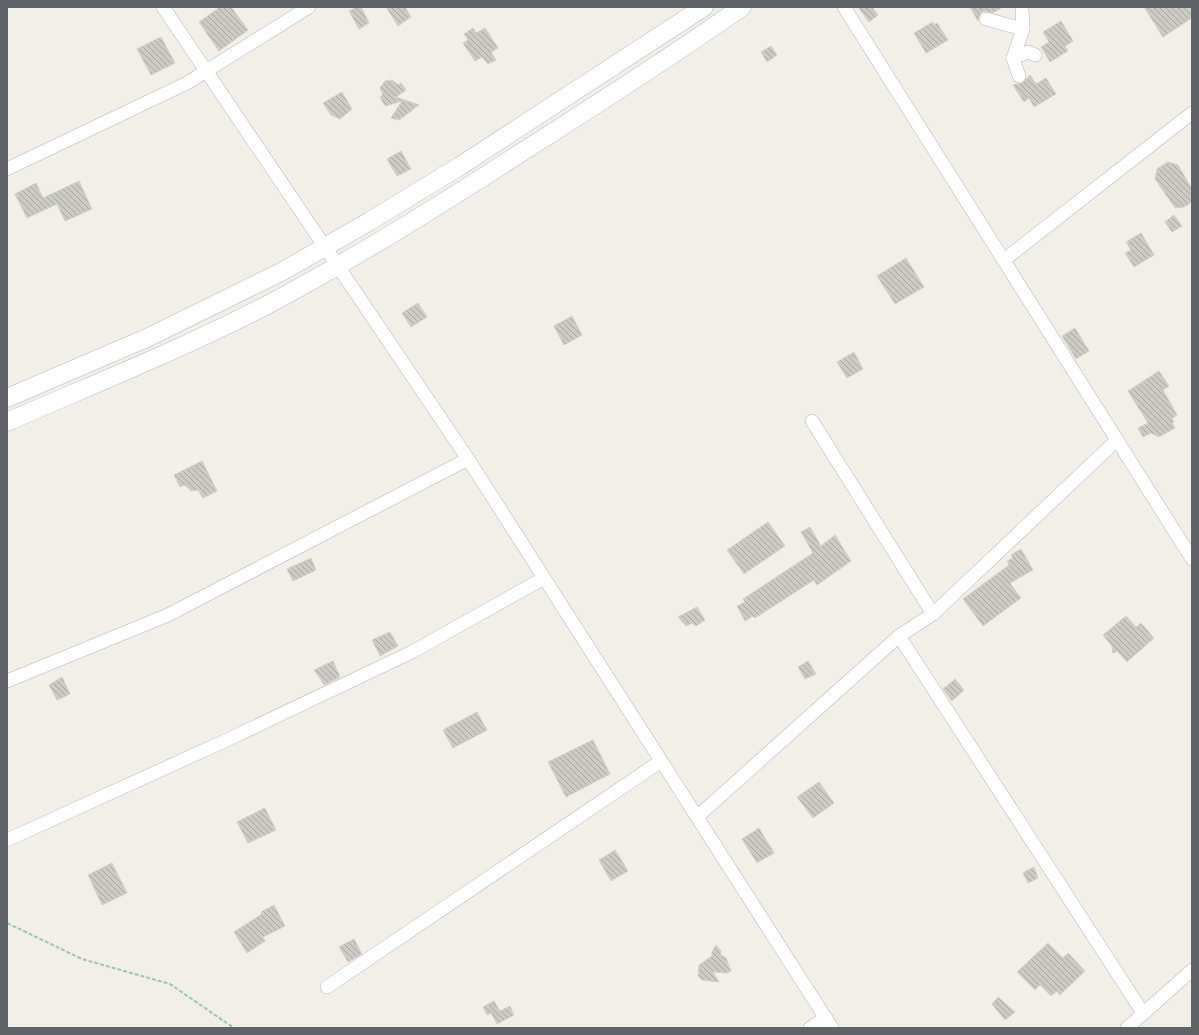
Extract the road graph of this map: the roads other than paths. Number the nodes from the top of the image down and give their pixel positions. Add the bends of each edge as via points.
1 (163, 7) edge
2 (309, 7) edge
3 (704, 7) edge
4 (742, 7) edge
5 (844, 7) edge
6 (1022, 7) edge
7 (986, 19) dead end
8 (1023, 29) junction
9 (1035, 55) dead end
10 (1013, 58) junction
11 (206, 71) junction
12 (1019, 76) dead end
13 (1192, 114) edge
14 (7, 169) edge
15 (326, 247) junction
16 (1004, 260) junction
17 (338, 266) junction
18 (7, 398) edge
19 (812, 421) dead end
20 (7, 422) edge
21 (1117, 440) junction
22 (468, 458) junction
23 (1192, 559) edge
24 (544, 578) junction
25 (933, 614) junction
26 (899, 636) junction
27 (7, 681) edge
28 (661, 761) junction
29 (697, 817) junction
30 (7, 840) edge
31 (1192, 970) edge
32 (327, 987) dead end
33 (1143, 1014) junction
34 (829, 1023) edge
35 (810, 1028) edge
36 (1127, 1028) edge

1 - 11 street
2 - 11 street
3 - 15 main road via 460,166
4 - 17 main road via 664,61 476,182
5 - 16 street
6 - 8 street
7 - 8 street
8 - 10 street
9 - 10 street via 1028,52
10 - 12 street
11 - 14 street via 187,83
11 - 15 street
13 - 16 street
15 - 17 street
15 - 18 main road via 194,316
16 - 21 street
17 - 20 main road via 196,340
17 - 22 street
19 - 25 street
21 - 23 street
21 - 25 street
22 - 24 street
22 - 27 street via 168,615
24 - 28 street
24 - 30 street via 412,652 230,739
25 - 26 street
26 - 29 street
26 - 33 street
28 - 29 street
28 - 32 street
29 - 34 street
31 - 33 street
33 - 36 street
34 - 35 street

